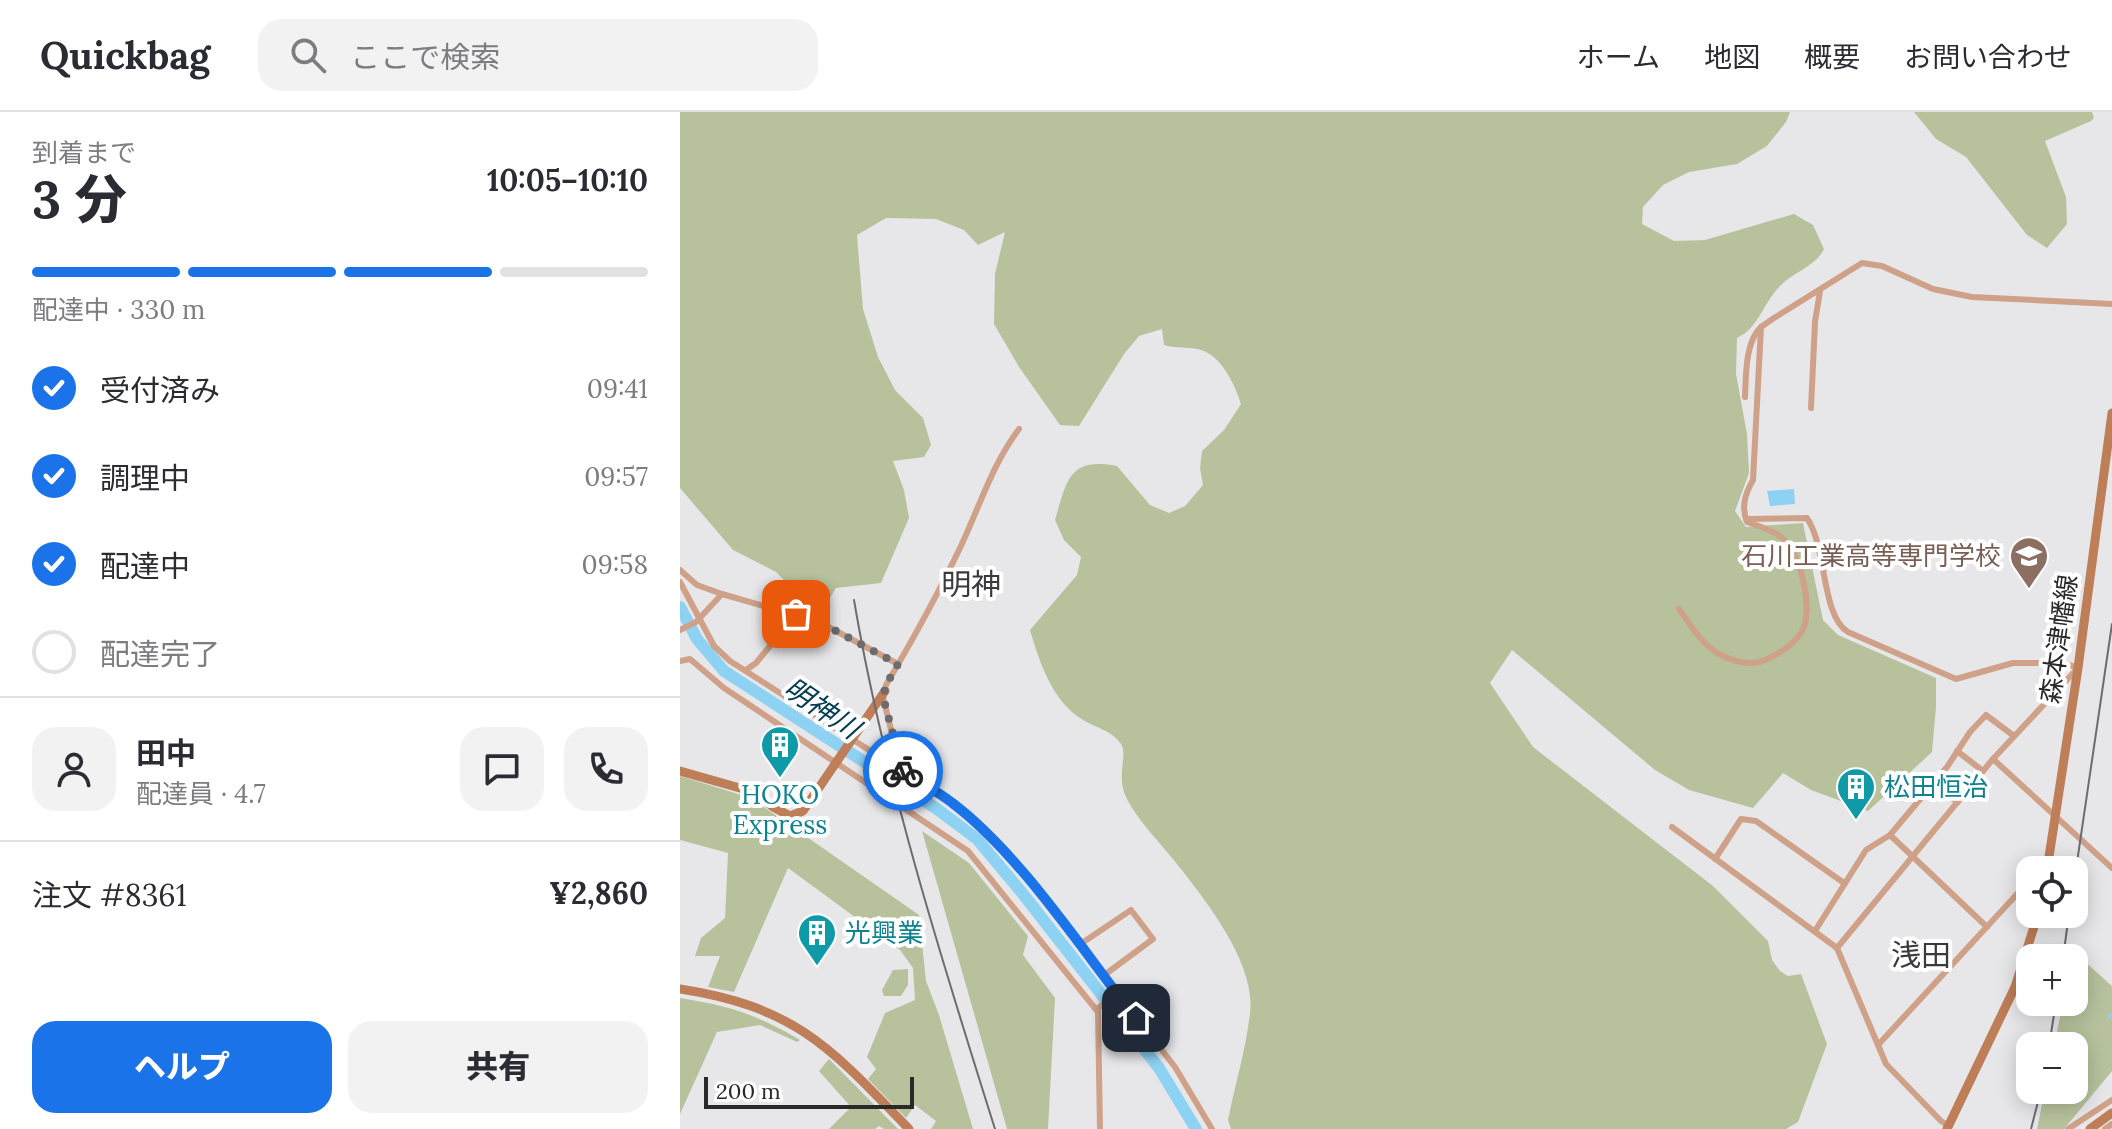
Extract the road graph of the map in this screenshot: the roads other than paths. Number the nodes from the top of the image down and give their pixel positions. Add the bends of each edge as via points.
1 (1820, 291) junction
2 (2112, 304) edge
3 (1761, 327) junction
4 (1745, 397) dead end
5 (1811, 408) dead end
6 (2112, 413) edge
7 (1019, 429) dead end
8 (1746, 519) junction
9 (680, 570) edge
10 (680, 582) edge
11 (722, 594) junction
12 (1679, 609) dead end
13 (796, 614) junction
14 (697, 620) junction
15 (680, 630) edge
16 (680, 661) edge
17 (898, 664) junction
18 (2078, 668) junction
19 (746, 670) junction
20 (885, 691) junction
21 (2014, 736) junction
22 (852, 740) junction
23 (1957, 751) junction
24 (839, 759) junction
25 (1993, 759) junction
26 (901, 770) junction
27 (680, 771) edge
28 (1983, 771) junction
29 (1932, 785) junction
30 (1958, 802) junction
31 (2055, 817) junction
32 (1672, 827) dead end
33 (1890, 835) junction
34 (2049, 856) edge
35 (1912, 857) junction
36 (1715, 859) junction
37 (2112, 868) edge
38 (1844, 883) junction
39 (2016, 895) edge
40 (1987, 927) junction
41 (2034, 928) edge
42 (1815, 931) junction
43 (1079, 945) junction
44 (1837, 948) junction
45 (1103, 976) junction
46 (680, 989) edge
47 (1114, 994) junction
48 (1099, 1006) junction
49 (1878, 1045) junction
50 (2112, 1100) edge
51 (2112, 1113) edge
52 (2112, 1124) edge
53 (1948, 1127) edge
54 (909, 1129) edge
55 (1100, 1129) edge
56 (1212, 1129) edge
57 (2068, 1129) edge
58 (2090, 1129) edge
59 (2105, 1129) edge

1 - 2 street via 1862,263 1972,297
1 - 3 street
1 - 5 street
3 - 4 street via 1746,370
3 - 8 street
6 - 18 main road, 森本津幡線
7 - 17 street via 987,482 959,550
8 - 12 street via 1781,537 1802,569 1801,633 1775,654 1748,663 1717,654
8 - 18 street via 1807,518 1820,551 1831,608 1848,632 1956,679 2013,663
9 - 11 street via 697,585
10 - 14 street
11 - 13 street
11 - 14 street
13 - 17 street
13 - 19 street
14 - 15 street
14 - 19 street via 714,646
16 - 24 street via 690,659 724,688
17 - 20 street
18 - 21 street
18 - 31 main road, 森本津幡線
19 - 22 street
20 - 22 main road
20 - 26 street
21 - 23 street via 1986,715
21 - 25 street
22 - 24 main road
22 - 26 street
23 - 28 street
23 - 29 street
24 - 27 main road via 803,811 790,816 754,792
24 - 48 street via 968,851
25 - 28 street
25 - 31 street
26 - 43 street via 955,805 995,842
28 - 30 street
29 - 30 street
29 - 33 street
30 - 35 street
31 - 34 main road, 森本津幡線
31 - 37 street
32 - 36 street
33 - 35 street
33 - 38 street via 1866,850
35 - 40 street
35 - 44 street
36 - 38 street via 1741,819 1756,821
36 - 42 street
38 - 42 street
39 - 40 street
40 - 49 street
41 - 53 main road via 2015,987
42 - 44 street
43 - 45 street
43 - 45 street via 1131,910 1153,939
44 - 49 street
45 - 47 street
46 - 54 main road via 744,1003 797,1026 827,1047
47 - 48 street
47 - 56 street via 1183,1079
48 - 55 street
49 - 53 street via 1886,1064
50 - 57 street
51 - 58 main road
52 - 59 street

